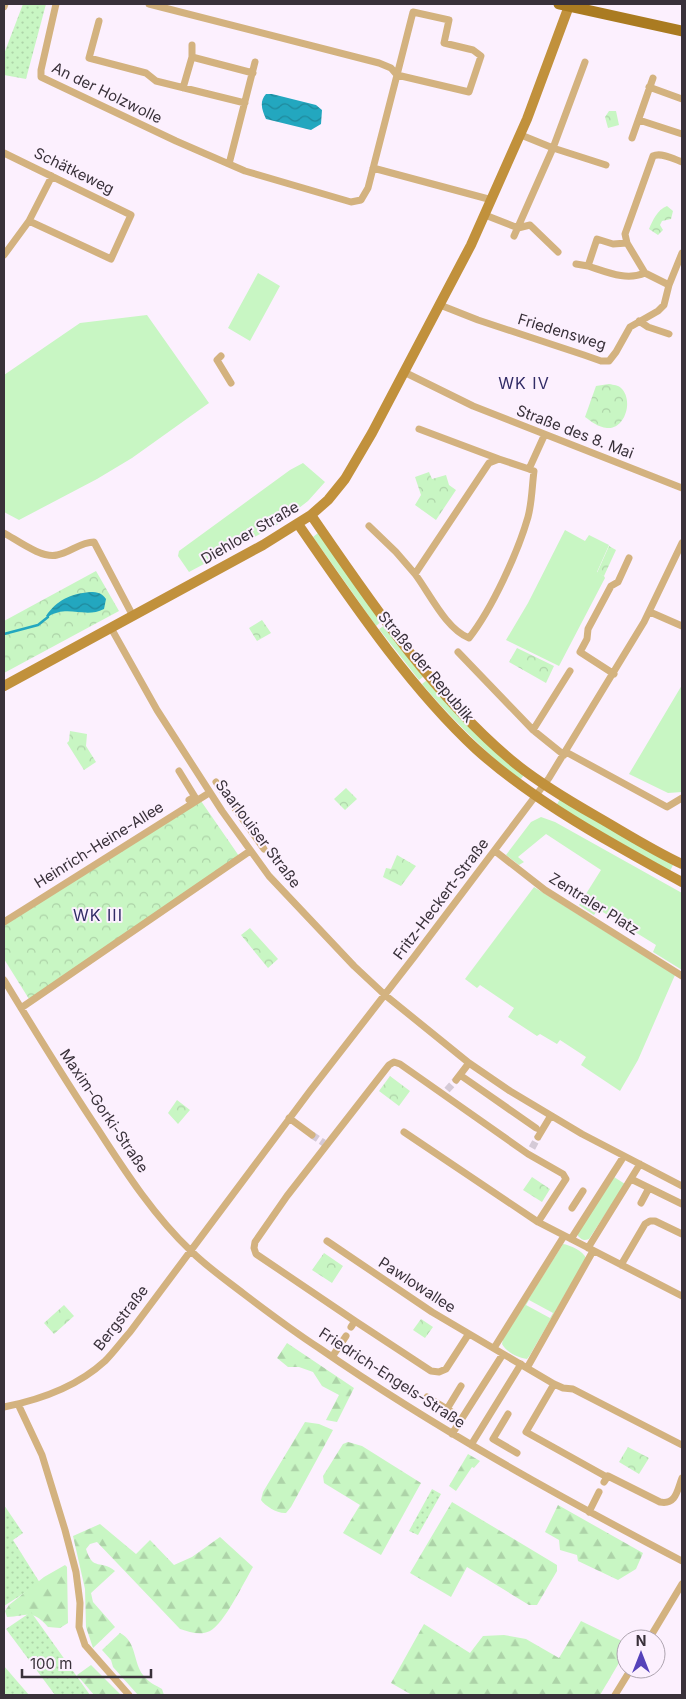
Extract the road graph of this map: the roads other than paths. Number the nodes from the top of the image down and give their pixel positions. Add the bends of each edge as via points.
1 (56, 4) edge
2 (149, 4) edge
3 (566, 4) edge
4 (99, 21) dead end
5 (682, 31) edge
6 (192, 44) dead end
7 (192, 57) junction
8 (255, 62) dead end
9 (584, 62) dead end
10 (252, 73) junction
11 (397, 75) junction
12 (653, 78) dead end
13 (650, 87) junction
14 (183, 88) junction
15 (682, 99) edge
16 (245, 103) junction
17 (639, 120) junction
18 (682, 134) edge
19 (520, 135) junction
20 (632, 138) dead end
21 (553, 148) junction
22 (4, 153) edge
23 (682, 162) edge
24 (229, 164) junction
25 (606, 165) dead end
26 (373, 168) junction
27 (52, 176) junction
28 (492, 200) junction
29 (485, 215) junction
30 (29, 221) junction
31 (518, 228) junction
32 (514, 236) dead end
33 (626, 243) junction
34 (558, 252) dead end
35 (682, 253) edge
36 (4, 255) edge
37 (576, 264) dead end
38 (588, 266) junction
39 (645, 272) junction
40 (669, 285) junction
41 (440, 305) junction
42 (639, 321) junction
43 (669, 334) dead end
44 (220, 356) dead end
45 (404, 372) junction
46 (231, 383) dead end
47 (419, 429) dead end
48 (544, 436) junction
49 (499, 460) junction
50 (529, 469) junction
51 (682, 488) edge
52 (311, 515) junction
53 (298, 524) junction
54 (369, 526) dead end
55 (4, 533) edge
56 (682, 543) edge
57 (629, 558) dead end
58 (415, 574) junction
59 (650, 612) junction
60 (133, 616) junction
61 (682, 626) edge
62 (111, 628) junction
63 (458, 652) dead end
64 (570, 671) dead end
65 (614, 674) junction
66 (4, 686) edge
67 (533, 730) junction
68 (565, 753) junction
69 (180, 771) dead end
70 (216, 782) dead end
71 (544, 785) junction
72 (209, 793) junction
73 (535, 797) junction
74 (682, 798) edge
75 (182, 810) junction
76 (264, 849) dead end
77 (250, 851) junction
78 (494, 851) junction
79 (682, 863) edge
80 (682, 882) edge
81 (4, 922) edge
82 (682, 976) edge
83 (4, 980) edge
84 (384, 995) junction
85 (21, 1008) junction
86 (469, 1063) junction
87 (550, 1117) junction
88 (289, 1118) junction
89 (536, 1128) dead end
90 (404, 1132) dead end
91 (312, 1135) tunnel mouth
92 (538, 1137) tunnel mouth
93 (624, 1156) junction
94 (640, 1164) junction
95 (631, 1180) junction
96 (682, 1186) edge
97 (649, 1188) junction
98 (583, 1191) dead end
99 (641, 1203) dead end
100 (682, 1204) edge
101 (572, 1208) dead end
102 (538, 1222) junction
103 (682, 1234) edge
104 (568, 1238) junction
105 (327, 1242) dead end
106 (590, 1250) junction
107 (190, 1251) junction
108 (621, 1265) junction
109 (682, 1296) edge
110 (468, 1334) junction
111 (346, 1336) dead end
112 (494, 1348) junction
113 (504, 1354) junction
114 (332, 1357) junction
115 (524, 1366) junction
116 (554, 1384) junction
117 (461, 1386) dead end
118 (427, 1397) dead end
119 (18, 1404) junction
120 (4, 1407) edge
121 (508, 1414) dead end
122 (452, 1434) junction
123 (471, 1445) junction
124 (682, 1445) edge
125 (517, 1453) dead end
126 (682, 1478) edge
127 (599, 1492) dead end
128 (589, 1512) junction
129 (682, 1561) edge
130 (682, 1584) edge
131 (655, 1629) edge
132 (624, 1679) edge
133 (129, 1695) edge
134 (615, 1695) edge

1 - 24 street, An der Holzwolle via 41,77
2 - 11 street, An der Holzwolle via 379,63
3 - 5 main road
3 - 19 street, Diehloer Straße
4 - 14 street via 89,58 146,73 156,81
6 - 7 street
7 - 10 street
7 - 14 street
8 - 10 street
9 - 21 street
10 - 16 street
11 - 11 street, An der Holzwolle via 469,92 481,56 472,50 444,43 449,20 413,12
11 - 26 street, An der Holzwolle
12 - 13 street
13 - 15 street
13 - 17 street
14 - 16 street
16 - 24 street
17 - 18 street
17 - 20 street
19 - 21 street
19 - 28 street, Diehloer Straße
21 - 25 street
21 - 31 street
22 - 27 street, Schätkeweg
23 - 33 street via 656,154 653,156 626,234
24 - 26 street, An der Holzwolle via 351,202 361,200
26 - 28 street
27 - 30 street
27 - 30 street, Schätkeweg via 132,214 111,259
28 - 29 street, Diehloer Straße
29 - 31 street
29 - 41 street, Diehloer Straße
30 - 36 street
31 - 32 street
31 - 34 street via 530,225
33 - 38 street via 613,244 597,239
33 - 39 street
35 - 40 street, Friedensweg
37 - 38 street
38 - 39 street via 621,276 636,277
39 - 40 street
40 - 42 street, Friedensweg via 664,305
41 - 42 street, Friedensweg via 604,361 612,358 627,332
41 - 45 street, Diehloer Straße
42 - 43 street
44 - 46 street via 217,360
45 - 48 street, Straße des 8. Mai
45 - 52 street, Diehloer Straße via 345,479
47 - 49 street
48 - 50 street
48 - 51 street, Straße des 8. Mai
49 - 50 street
49 - 58 street via 489,463
50 - 58 street via 534,471 529,509 520,540 479,626 469,638 459,634 446,619
52 - 53 street, Diehloer Straße
52 - 71 street, Straße der Republik via 384,618 460,711 491,742
53 - 60 street, Diehloer Straße
53 - 73 street, Straße der Republik via 417,685 477,749
54 - 58 street
55 - 60 street via 46,556 58,556 86,542 94,542
56 - 59 street, Fritz-Heckert-Straße
57 - 65 street via 618,582 610,586 580,652
59 - 61 street
59 - 65 street, Fritz-Heckert-Straße
60 - 62 street, Diehloer Straße
62 - 66 street, Diehloer Straße
62 - 72 street, Saarlouiser Straße
63 - 67 street
64 - 67 street
65 - 68 street, Fritz-Heckert-Straße
67 - 68 street
68 - 71 street, Fritz-Heckert-Straße
68 - 74 street via 667,807
69 - 75 street via 196,797 180,806
70 - 76 street
71 - 73 street, Fritz-Heckert-Straße
71 - 79 street, Straße der Republik
72 - 75 street, Heinrich-Heine-Allee
72 - 77 street, Saarlouiser Straße
73 - 78 street, Fritz-Heckert-Straße
73 - 80 street, Straße der Republik
75 - 81 street, Heinrich-Heine-Allee
77 - 84 street, Saarlouiser Straße via 282,890
77 - 85 street
78 - 82 street, Zentraler Platz via 545,890
78 - 84 street, Fritz-Heckert-Straße
83 - 85 street, Maxim-Gorki-Straße
84 - 86 street, Saarlouiser Straße
84 - 88 street, Fritz-Heckert-Straße
85 - 107 street, Maxim-Gorki-Straße via 121,1163
86 - 87 street, Saarlouiser Straße
86 - 89 street via 458,1077
87 - 92 street
87 - 93 street, Saarlouiser Straße
88 - 91 street
88 - 107 street, Fritz-Heckert-Straße
90 - 102 street
93 - 94 street, Saarlouiser Straße
93 - 104 street
94 - 95 street
94 - 96 street, Saarlouiser Straße
95 - 97 street
95 - 106 street
97 - 99 street
97 - 100 street
98 - 101 street
102 - 104 street
102 - 110 street via 566,1176 394,1062 384,1069 325,1144 258,1236 254,1248 256,1254 353,1324 432,1371 446,1368
103 - 108 street via 650,1221 645,1224
104 - 106 street
104 - 112 street
105 - 110 street, Pawlowallee
106 - 108 street
106 - 115 street
107 - 114 street, Friedrich-Engels-Straße
107 - 119 street, Bergstraße via 103,1363 52,1393
108 - 109 street
110 - 112 street, Pawlowallee
111 - 114 street
112 - 113 street, Pawlowallee
113 - 115 street, Pawlowallee
113 - 122 street
114 - 122 street, Friedrich-Engels-Straße
115 - 116 street, Pawlowallee
115 - 123 street
116 - 124 street, Pawlowallee via 574,1388
116 - 126 street via 526,1432 606,1479 660,1502 672,1501
117 - 118 street via 450,1411
119 - 120 street, Bergstraße
119 - 133 street via 42,1454 65,1530 76,1572 79,1627 85,1645
121 - 125 street via 493,1439
122 - 123 street, Friedrich-Engels-Straße
123 - 128 street, Friedrich-Engels-Straße
127 - 128 street
128 - 129 street, Friedrich-Engels-Straße
130 - 131 street
132 - 134 street

